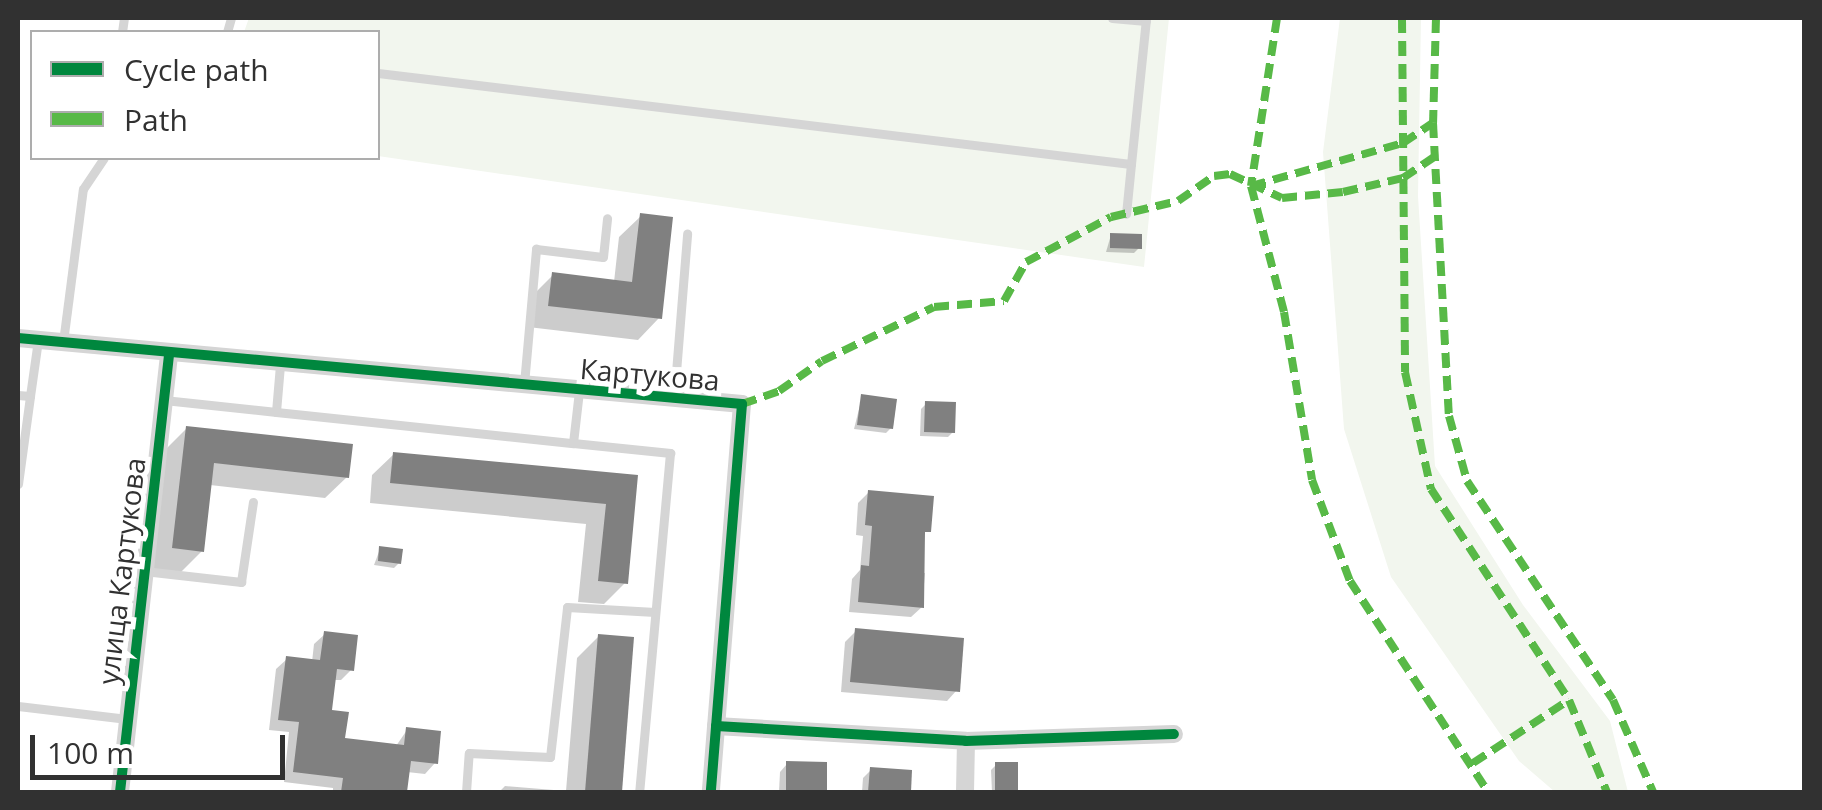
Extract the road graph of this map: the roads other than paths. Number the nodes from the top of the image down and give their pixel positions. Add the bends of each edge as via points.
1 (1112, 18) edge
2 (1146, 19) edge
3 (380, 73) edge
4 (103, 160) edge
5 (1131, 164) junction
6 (1126, 214) dead end
7 (607, 218) dead end
8 (687, 234) dead end
9 (18, 338) edge
10 (38, 340) junction
11 (63, 343) junction
12 (169, 355) junction
13 (280, 365) junction
14 (524, 387) junction
15 (579, 391) junction
16 (18, 396) edge
17 (30, 396) junction
18 (674, 397) junction
19 (164, 400) junction
20 (276, 412) junction
21 (572, 442) junction
22 (18, 484) edge
23 (253, 502) dead end
24 (144, 571) junction
25 (655, 612) junction
26 (18, 706) edge
27 (127, 719) junction
28 (716, 726) junction
29 (1174, 734) dead end
30 (966, 741) junction
31 (120, 792) edge
32 (466, 792) edge
33 (640, 792) edge
34 (711, 792) edge
35 (965, 792) edge

1 - 2 lane
2 - 5 lane
3 - 5 lane
4 - 11 lane via 83,189
5 - 6 lane
7 - 14 lane via 603,257 536,249
8 - 18 lane
9 - 10 street, Картукова
10 - 11 street, Картукова
10 - 17 lane
11 - 12 street, Картукова
12 - 13 street, Картукова
12 - 19 street, улица Картукова
13 - 14 street, Картукова
13 - 20 lane
14 - 15 street, Картукова
15 - 18 street, Картукова
15 - 21 lane
16 - 17 lane
17 - 22 lane
18 - 28 street, Картукова via 742,404
19 - 20 lane
19 - 24 street, улица Картукова
20 - 21 lane
21 - 25 lane via 670,453
23 - 24 lane via 241,582
24 - 27 street, улица Картукова
25 - 32 lane via 566,607 550,758 468,753
25 - 33 lane
26 - 27 lane
27 - 31 street, улица Картукова
28 - 30 street
28 - 34 street
29 - 30 street
30 - 35 street

